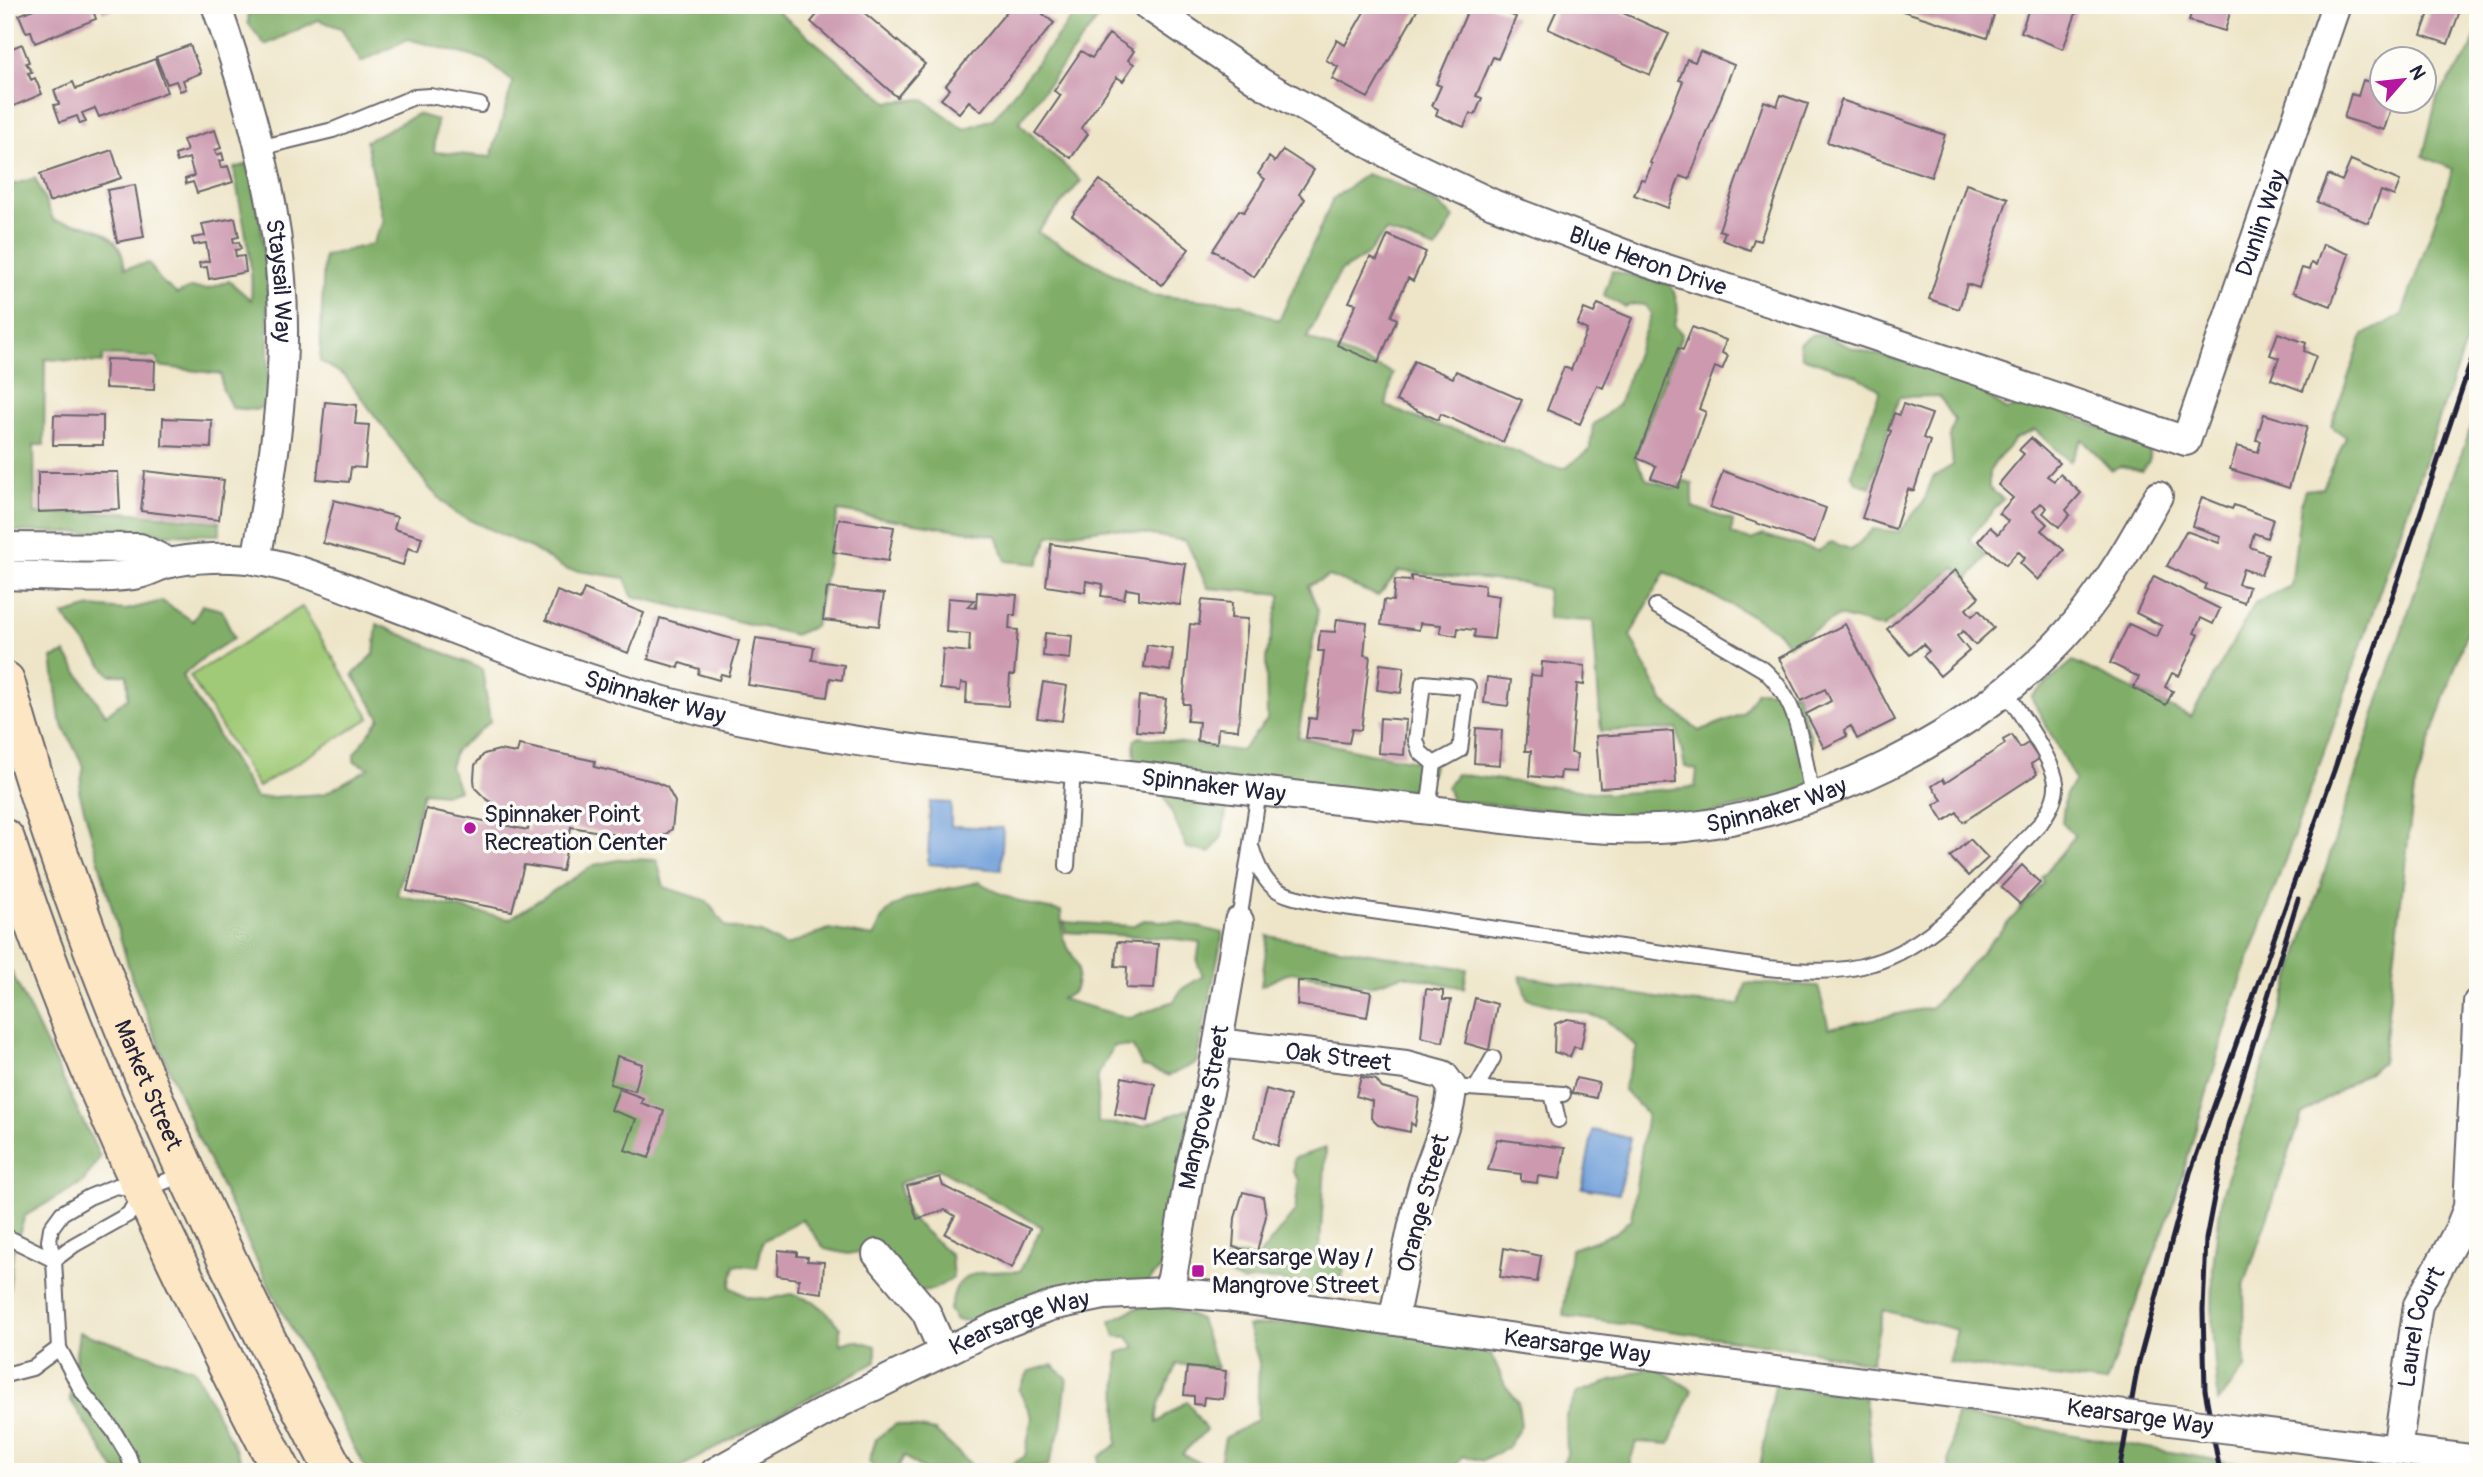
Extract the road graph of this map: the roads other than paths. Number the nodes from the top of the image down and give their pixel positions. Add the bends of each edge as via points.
1 (216, 5) edge
2 (1147, 5) edge
3 (2336, 5) edge
4 (480, 104) dead end
5 (259, 148) junction
6 (2186, 441) joint
7 (2158, 496) dead end
8 (5, 547) edge
9 (256, 560) junction
10 (170, 563) junction
11 (5, 575) edge
12 (1656, 606) dead end
13 (5, 681) edge
14 (2006, 690) junction
15 (1434, 764) junction
16 (1073, 768) junction
17 (1259, 791) junction
18 (1812, 797) junction
19 (1428, 810) junction
20 (6, 843) edge
21 (1252, 849) junction
22 (1067, 866) dead end
23 (1240, 921) joint
24 (2478, 1002) edge
25 (1218, 1043) junction
26 (1493, 1058) dead end
27 (1464, 1088) junction
28 (1558, 1120) dead end
29 (185, 1173) junction
30 (143, 1190) junction
31 (5, 1236) edge
32 (877, 1255) dead end
33 (54, 1259) junction
34 (1166, 1292) junction
35 (1393, 1320) junction
36 (59, 1348) junction
37 (943, 1351) junction
38 (5, 1376) edge
39 (2398, 1450) junction
40 (2478, 1460) edge
41 (134, 1472) edge
42 (282, 1472) edge
43 (335, 1472) edge
44 (715, 1472) edge

1 - 5 street, Staysail Way
2 - 6 street, Blue Heron Drive via 1263,84 1392,156 1493,204 1648,263
3 - 6 street, Dunlin Way
4 - 5 lane via 414,97 334,130
5 - 9 street, Staysail Way via 277,238 282,330 278,413
7 - 14 street, Spinnaker Way via 2080,618
8 - 10 street via 140,548
9 - 10 street, Spinnaker Way
9 - 16 street, Spinnaker Way via 336,584 572,672 726,717 832,737
10 - 11 street, Spinnaker Way via 140,575
12 - 18 lane via 1776,681 1788,697 1796,722
13 - 29 main road, Market Street via 89,940
14 - 18 street, Spinnaker Way via 1892,762
14 - 21 lane via 2052,768 2056,784 2051,807 1961,906 1928,934 1874,963 1846,969 1767,968 1324,904 1282,893 1267,884
15 - 15 lane via 1460,750 1468,687 1423,683 1416,740 1420,752
15 - 19 lane
16 - 17 street, Spinnaker Way
16 - 22 lane
17 - 19 street, Spinnaker Way
17 - 21 lane
18 - 19 street, Spinnaker Way via 1733,820 1659,829 1543,823
20 - 30 main road, Market Street via 61,999
21 - 23 lane
23 - 25 street, Mangrove Street
24 - 39 street, Laurel Court via 2468,1207 2418,1305
25 - 27 street, Oak Street via 1368,1067 1429,1070
25 - 34 street, Mangrove Street
26 - 27 lane
27 - 28 lane via 1558,1094
27 - 35 street, Orange Street via 1447,1118 1423,1188
29 - 30 lane
29 - 43 main road, Market Street
30 - 33 lane via 129,1214
30 - 33 lane via 116,1186 62,1213 51,1228
30 - 42 main road, Market Street
31 - 33 lane
32 - 37 street via 926,1312
33 - 36 lane
34 - 35 street, Kearsarge Way
34 - 37 street, Kearsarge Way via 1104,1295 1051,1306
35 - 39 street, Kearsarge Way, bridge
36 - 38 lane via 32,1368
36 - 41 lane via 83,1393 113,1430
37 - 44 street, Kearsarge Way
39 - 40 street, Kearsarge Way

